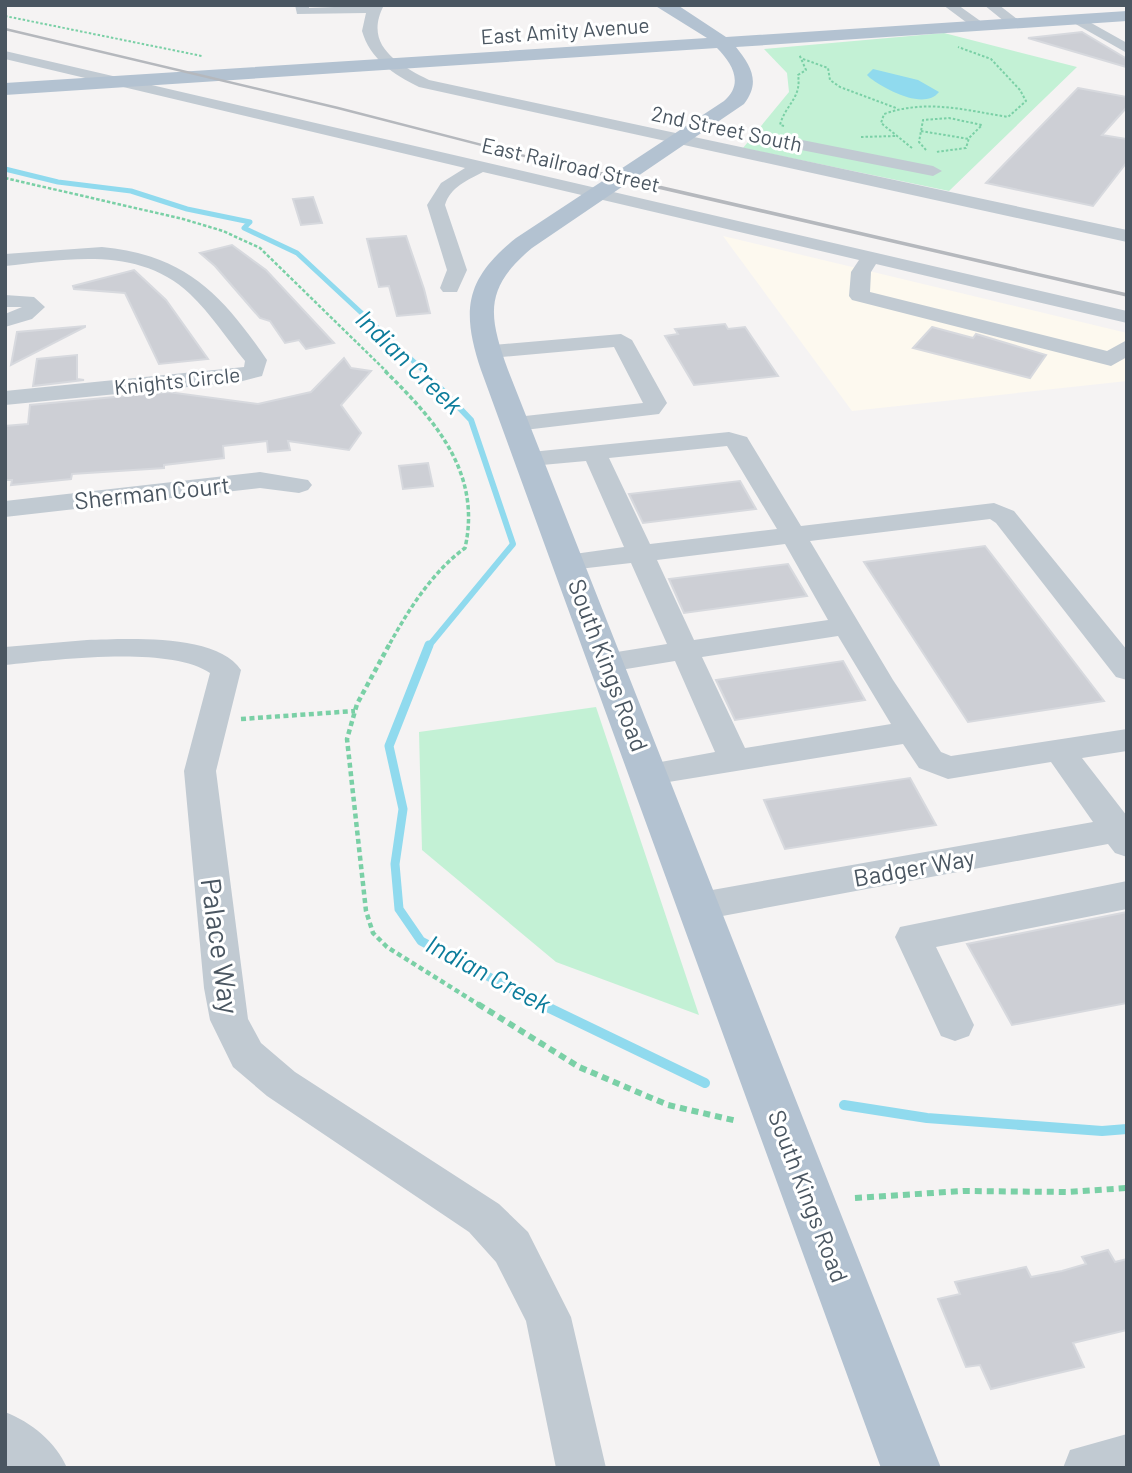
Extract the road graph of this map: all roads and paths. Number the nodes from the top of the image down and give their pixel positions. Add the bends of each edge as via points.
1 (302, 5) edge
2 (663, 5) edge
3 (949, 5) edge
4 (990, 5) edge
5 (376, 7) edge
6 (5, 16) edge
7 (1127, 16) edge
8 (1077, 19) junction
9 (1014, 23) junction
10 (979, 25) junction
11 (720, 43) junction
12 (948, 46) dead end
13 (1127, 49) edge
14 (798, 52) dead end
15 (5, 55) edge
16 (214, 58) dead end
17 (803, 59) junction
18 (5, 89) edge
19 (896, 108) junction
20 (921, 131) junction
21 (790, 135) joint
22 (849, 138) dead end
23 (969, 139) junction
24 (813, 147) junction
25 (926, 150) junction
26 (915, 161) junction
27 (792, 165) junction
28 (481, 166) junction
29 (933, 171) dead end
30 (5, 178) edge
31 (890, 186) junction
32 (1127, 219) edge
33 (1093, 229) junction
34 (1127, 236) edge
35 (871, 257) junction
36 (5, 260) edge
37 (450, 288) dead end
38 (5, 301) edge
39 (1127, 317) edge
40 (5, 321) edge
41 (490, 351) junction
42 (1119, 353) edge
43 (5, 398) edge
44 (523, 442) junction
45 (594, 452) junction
46 (299, 485) dead end
47 (5, 509) edge
48 (796, 535) junction
49 (640, 553) junction
50 (570, 562) junction
51 (846, 626) junction
52 (684, 652) junction
53 (5, 656) edge
54 (608, 662) junction
55 (1127, 670) edge
56 (355, 710) junction
57 (212, 721) junction
58 (910, 732) junction
59 (1127, 740) edge
60 (1059, 750) junction
61 (735, 761) junction
62 (650, 774) junction
63 (1124, 834) edge
64 (1127, 895) edge
65 (701, 906) junction
66 (955, 1025) dead end
67 (737, 1121) dead end
68 (1127, 1188) edge
69 (855, 1198) dead end
70 (5, 1436) edge
71 (1127, 1459) edge
72 (42, 1468) edge
73 (581, 1468) edge
74 (911, 1468) edge
75 (1088, 1468) edge

1 - 5 street via 302,11 314,13
2 - 11 main road, South Kings Road via 701,22
3 - 10 street
4 - 9 street
5 - 27 street, 2nd Street South via 369,26 380,56 424,84
6 - 16 path
7 - 8 main road, East Amity Avenue
8 - 9 main road, East Amity Avenue
8 - 13 street
9 - 10 main road, East Amity Avenue
10 - 11 main road, East Amity Avenue
11 - 18 main road, East Amity Avenue
11 - 41 main road, South Kings Road via 742,66 744,88 737,100 503,260 489,278 481,300 481,321
12 - 19 path via 977,51 991,59 1026,101 1007,117 949,105
14 - 17 path
15 - 28 street, East Railroad Street
17 - 19 path via 828,68 830,80 840,87
17 - 21 path via 806,70 798,75 801,87 797,98 781,118 780,125
19 - 22 path via 884,114 881,123 895,136
20 - 23 path
20 - 23 path via 923,120 933,119 982,125
20 - 25 path via 919,142
21 - 24 street
23 - 25 path via 966,148 953,152
24 - 26 street
24 - 27 street
25 - 26 path
26 - 29 street
26 - 31 street
27 - 31 street, 2nd Street South
28 - 35 street, East Railroad Street
28 - 37 street via 437,196 457,270
30 - 56 path via 183,219 260,248 422,407 443,437 458,461 471,522 465,548 449,560 402,621
31 - 33 street, 2nd Street South
32 - 33 street via 1107,215
33 - 34 street, 2nd Street South
35 - 39 street, East Railroad Street
35 - 42 street via 861,272 859,296
36 - 43 street, Knights Circle via 100,254 154,260 191,283 264,374
38 - 40 street via 27,301 35,307
41 - 44 main road, South Kings Road
41 - 44 street via 615,338 621,340 654,403 651,408
44 - 45 street
44 - 50 main road, South Kings Road
45 - 48 street via 729,439 738,442
45 - 49 street
46 - 47 street, Sherman Court via 260,480
48 - 49 street
48 - 51 street
48 - 55 street via 994,511 1005,517
49 - 50 street
49 - 52 street
50 - 54 main road, South Kings Road
51 - 52 street
51 - 58 street
52 - 54 street
52 - 61 street
53 - 57 street, Palace Way via 92,648 212,659 226,670
54 - 62 main road, South Kings Road
56 - 57 path
56 - 67 path via 347,739 366,911 373,933 387,947 579,1067 668,1105
57 - 73 street, Palace Way via 200,771 223,988 235,1032 247,1055 281,1084 484,1218 512,1247 548,1317
58 - 60 street via 930,760 948,768
58 - 61 street
59 - 60 street
60 - 63 street
61 - 62 street
62 - 65 main road, South Kings Road
63 - 65 street, Badger Way
64 - 66 street via 913,937
65 - 74 main road, South Kings Road
68 - 69 path
70 - 72 street
71 - 75 street

